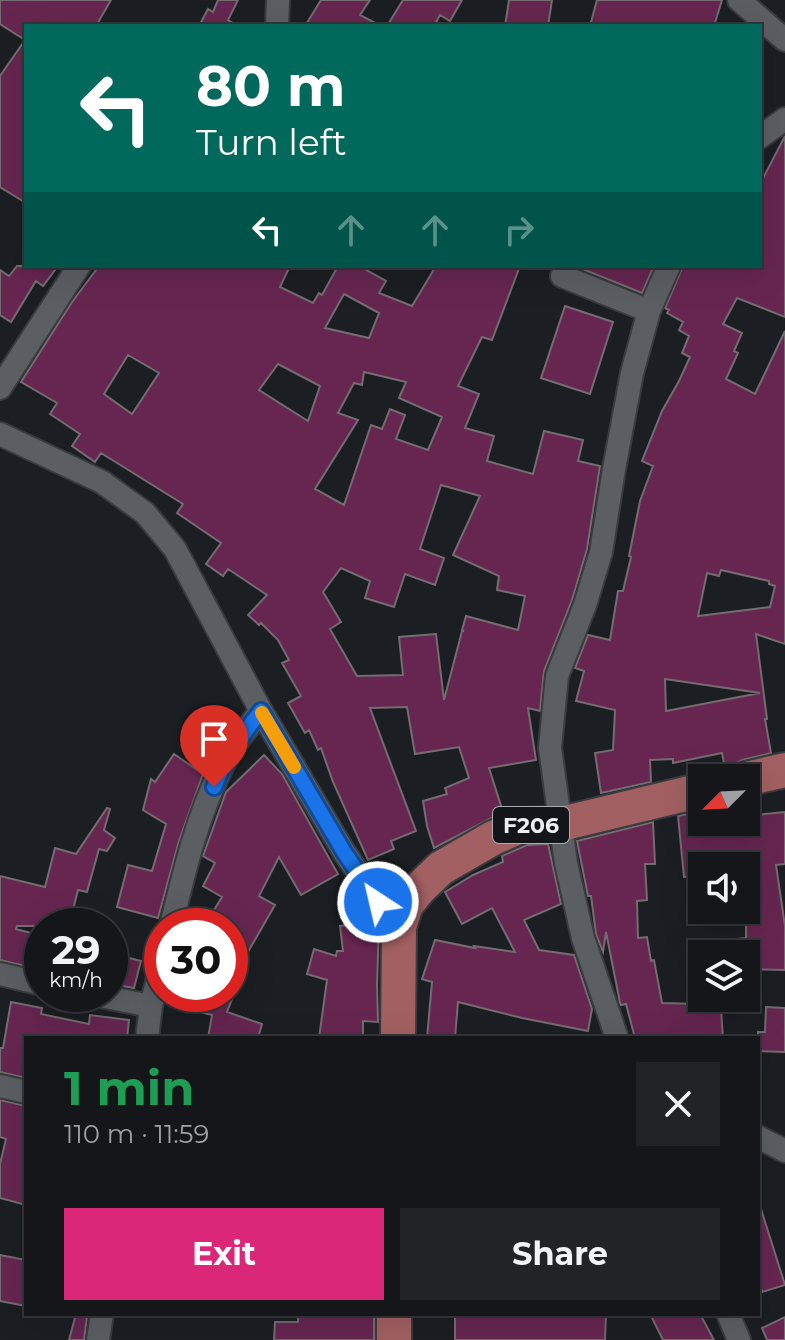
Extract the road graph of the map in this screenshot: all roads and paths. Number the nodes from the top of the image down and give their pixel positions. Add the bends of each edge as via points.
1 (278, 0) edge
2 (739, 0) edge
3 (757, 8) edge
4 (277, 24) edge
5 (785, 40) edge
6 (785, 119) edge
7 (762, 136) edge
8 (78, 268) edge
9 (668, 268) edge
10 (562, 276) dead end
11 (649, 311) junction
12 (0, 388) edge
13 (0, 434) edge
14 (261, 711) junction
15 (785, 770) edge
16 (760, 776) edge
17 (688, 793) edge
18 (561, 824) junction
19 (176, 908) edge
20 (399, 927) junction
21 (0, 974) edge
22 (24, 980) edge
23 (150, 1012) edge
24 (147, 1036) edge
25 (398, 1036) edge
26 (616, 1036) edge
27 (0, 1086) edge
28 (24, 1092) edge
29 (760, 1138) edge
30 (785, 1151) edge
31 (102, 1316) edge
32 (394, 1316) edge
33 (729, 1316) edge
34 (98, 1340) edge
35 (394, 1340) edge
36 (739, 1340) edge

1 - 4 street
2 - 3 street
3 - 5 street
6 - 7 street
8 - 12 street
9 - 11 street
10 - 11 street
11 - 18 street via 632,373 601,552 557,676 550,748
13 - 14 street via 102,482 145,513 175,549
14 - 19 street via 222,765 196,829
14 - 20 street via 344,852
15 - 16 main road
17 - 18 main road, F206
18 - 20 main road, F206 via 523,825 441,868 406,905
18 - 26 street via 583,938
20 - 25 main road, F206
21 - 22 street
23 - 24 street
27 - 28 street
29 - 30 street
31 - 34 street
32 - 35 main road
33 - 36 street

